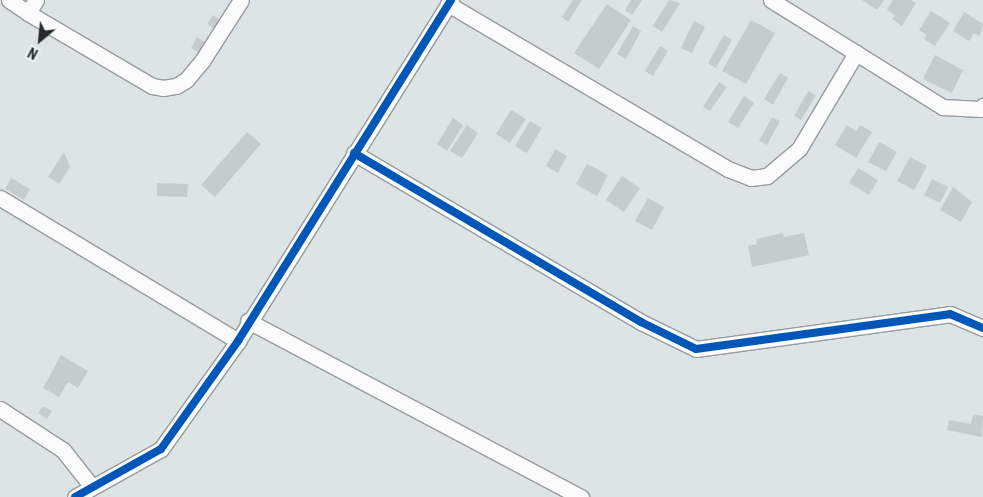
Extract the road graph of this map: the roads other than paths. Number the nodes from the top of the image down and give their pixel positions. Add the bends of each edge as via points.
1 (9, 0) edge
2 (241, 0) edge
3 (771, 0) edge
4 (450, 2) edge
5 (32, 6) edge
6 (856, 53) junction
7 (983, 106) edge
8 (354, 153) junction
9 (0, 198) edge
10 (248, 321) junction
11 (983, 328) edge
12 (238, 341) junction
13 (0, 409) edge
14 (92, 487) junction
15 (75, 497) edge
16 (581, 497) edge

1 - 5 street
2 - 5 street via 197,67 176,86 163,88 152,86
3 - 6 street
4 - 6 street via 728,170 751,178 767,176 799,149
4 - 8 street
6 - 7 street via 943,107 980,110
8 - 10 street
8 - 11 street via 641,322 696,349 950,314
9 - 12 street
10 - 12 street
10 - 16 street
12 - 14 street via 161,449
13 - 14 street via 63,450
14 - 15 street

